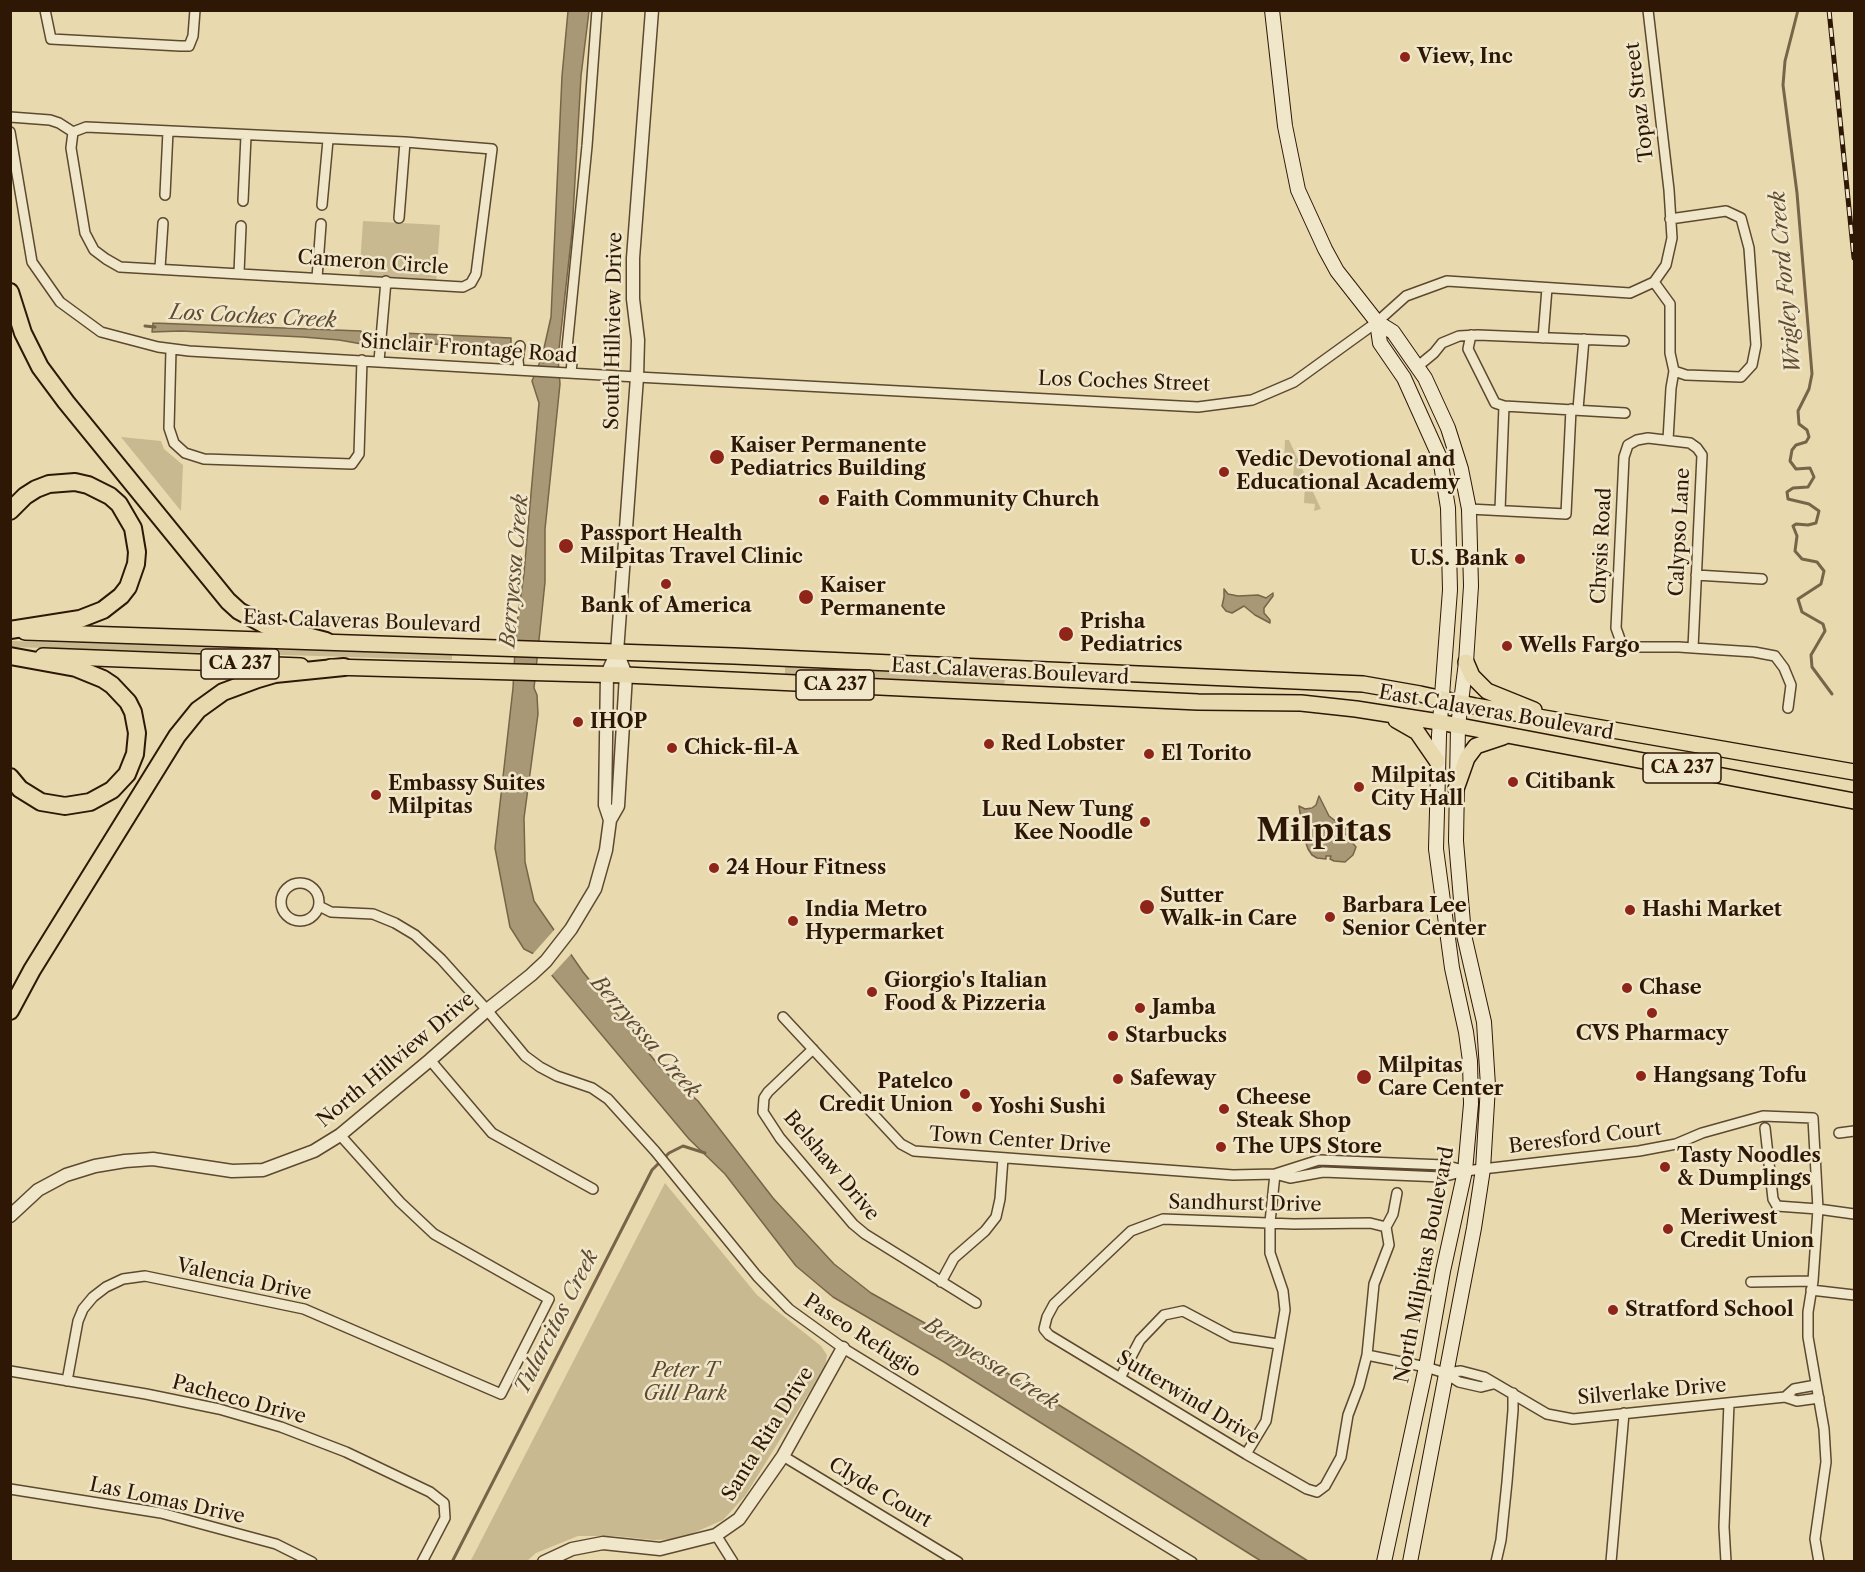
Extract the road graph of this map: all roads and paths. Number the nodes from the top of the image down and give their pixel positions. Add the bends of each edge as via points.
1 (45, 10) edge
2 (195, 10) edge
3 (597, 10) edge
4 (652, 10) edge
5 (1272, 10) edge
6 (1648, 10) edge
7 (10, 117) edge
8 (168, 131) junction
9 (10, 132) edge
10 (73, 132) junction
11 (246, 136) junction
12 (328, 140) junction
13 (405, 142) junction
14 (165, 195) dead end
15 (243, 201) dead end
16 (322, 205) dead end
17 (399, 218) dead end
18 (1670, 219) junction
19 (163, 223) dead end
20 (321, 225) dead end
21 (241, 226) dead end
22 (160, 268) junction
23 (239, 273) junction
24 (317, 278) junction
25 (386, 281) junction
26 (1654, 282) junction
27 (1547, 288) junction
28 (10, 292) edge
29 (1377, 322) junction
30 (1471, 335) junction
31 (1543, 338) junction
32 (1584, 339) junction
33 (1624, 341) dead end
34 (520, 346) dead end
35 (171, 349) junction
36 (362, 360) junction
37 (379, 361) junction
38 (1417, 367) junction
39 (522, 370) junction
40 (1674, 371) junction
41 (570, 373) junction
42 (638, 377) junction
43 (1504, 406) junction
44 (1575, 409) junction
45 (1625, 413) dead end
46 (1668, 440) junction
47 (1468, 509) junction
48 (1500, 510) junction
49 (10, 511) edge
50 (1696, 575) junction
51 (1762, 579) dead end
52 (10, 631) edge
53 (326, 641) junction
54 (1693, 648) junction
55 (617, 652) junction
56 (10, 656) edge
57 (1466, 662) junction
58 (344, 668) junction
59 (607, 674) junction
60 (626, 675) junction
61 (1441, 699) junction
62 (1461, 704) junction
63 (1356, 708) junction
64 (1788, 708) dead end
65 (1439, 722) junction
66 (1568, 722) junction
67 (1458, 726) junction
68 (1509, 736) junction
69 (1437, 760) junction
70 (1854, 772) edge
71 (10, 777) edge
72 (1456, 789) junction
73 (1854, 801) edge
74 (610, 820) junction
75 (319, 906) junction
76 (487, 1010) junction
77 (10, 1011) edge
78 (783, 1017) dead end
79 (813, 1048) junction
80 (430, 1060) junction
81 (1765, 1128) dead end
82 (1854, 1131) edge
83 (1839, 1133) dead end
84 (340, 1136) junction
85 (1003, 1158) junction
86 (1483, 1169) junction
87 (1466, 1171) junction
88 (1275, 1174) junction
89 (593, 1189) dead end
90 (1396, 1193) dead end
91 (1818, 1209) junction
92 (1854, 1214) edge
93 (10, 1216) edge
94 (1270, 1222) junction
95 (1386, 1227) junction
96 (941, 1282) junction
97 (1751, 1282) dead end
98 (1812, 1286) junction
99 (1854, 1295) edge
100 (976, 1303) dead end
101 (1044, 1329) joint
102 (1278, 1344) junction
103 (843, 1348) junction
104 (1367, 1356) junction
105 (1426, 1367) junction
106 (10, 1371) edge
107 (1445, 1373) junction
108 (1120, 1378) junction
109 (67, 1381) junction
110 (1816, 1384) junction
111 (1513, 1393) junction
112 (1785, 1397) junction
113 (1819, 1398) junction
114 (1729, 1403) junction
115 (1624, 1413) junction
116 (1246, 1454) junction
117 (783, 1456) junction
118 (10, 1489) edge
119 (716, 1535) junction
120 (545, 1561) edge
121 (312, 1562) edge
122 (422, 1562) edge
123 (732, 1562) edge
124 (958, 1562) edge
125 (1192, 1562) edge
126 (1384, 1562) edge
127 (1410, 1562) edge
128 (1496, 1562) edge
129 (1611, 1562) edge
130 (1726, 1562) edge
131 (1819, 1562) edge

1 - 2 street via 51,39 180,46 189,46
3 - 41 street via 567,348 572,362
4 - 42 street, South Hillview Drive via 633,258
5 - 29 main road via 1285,126 1298,190 1337,270
6 - 18 street, Topaz Street
7 - 10 street via 50,120
8 - 10 street, Cameron Circle via 86,127
8 - 11 street, Cameron Circle
8 - 14 street
9 - 35 street, Sinclair Frontage Road via 32,262 60,302 101,332
10 - 22 street, Cameron Circle via 71,148 85,233 94,250 120,267
11 - 12 street, Cameron Circle
11 - 15 street
12 - 13 street, Cameron Circle
12 - 16 street
13 - 17 street
13 - 25 street, Cameron Circle via 492,149 476,274 463,287
18 - 26 street via 1666,265
18 - 40 street via 1726,211 1741,218 1749,248 1756,345 1752,365 1741,376 1686,375
19 - 22 street
20 - 24 street
21 - 23 street
22 - 23 street, Cameron Circle
23 - 24 street, Cameron Circle
24 - 25 street, Cameron Circle
25 - 37 street
26 - 27 street, Los Coches Street via 1630,293
26 - 40 street via 1670,304
27 - 29 street, Los Coches Street via 1447,281 1406,296
27 - 31 street
28 - 53 highway via 23,333 46,375 228,601 265,625
29 - 38 main road, North Milpitas Boulevard via 1393,332
29 - 42 street, Los Coches Street via 1294,382 1252,400 1198,406
29 - 61 main road, North Milpitas Boulevard via 1380,343 1404,378 1440,458 1447,497 1450,590
30 - 31 street
30 - 38 street via 1442,343
30 - 43 street via 1468,349 1495,403
31 - 32 street
32 - 33 street
32 - 44 street
34 - 39 street via 518,360
35 - 36 street, Sinclair Frontage Road
35 - 36 street via 169,428 174,443 185,453 204,459 352,464 359,454
36 - 37 street, Sinclair Frontage Road
37 - 39 street, Sinclair Frontage Road
38 - 47 main road, North Milpitas Boulevard via 1448,428
39 - 41 street, Sinclair Frontage Road
40 - 46 street
41 - 42 street, Sinclair Frontage Road
42 - 55 street, South Hillview Drive
43 - 44 street
43 - 48 street
44 - 45 street
44 - 48 street via 1566,514
46 - 50 street, Calypso Lane via 1690,443 1702,455
46 - 54 street, Chysis Road via 1637,440 1628,445 1624,457 1616,628 1621,642 1631,647
47 - 48 street
47 - 57 main road, North Milpitas Boulevard via 1471,586
49 - 52 highway via 25,496 49,484 88,485 119,504 133,528 137,552 128,587 103,610 80,619
50 - 51 street
50 - 54 street, Calypso Lane
52 - 53 highway, East Calaveras Boulevard / CA 237
53 - 55 highway, East Calaveras Boulevard / CA 237
54 - 64 street, Chysis Road via 1775,656 1791,685
55 - 59 street, North Hillview Drive
55 - 60 street, North Hillview Drive
55 - 61 highway, East Calaveras Boulevard / CA 237 via 1364,684
56 - 58 highway, East Calaveras Boulevard / CA 237
56 - 71 highway via 76,668 103,678 128,702 137,733 135,754 127,774 112,790 90,802 66,806 41,802 20,789
57 - 62 main road, North Milpitas Boulevard
57 - 66 highway via 1472,676 1487,691
58 - 59 highway, East Calaveras Boulevard / CA 237
58 - 77 highway via 275,674 224,692 198,710 177,736
59 - 60 highway, East Calaveras Boulevard / CA 237
59 - 74 street, North Hillview Drive via 605,805
60 - 63 highway, East Calaveras Boulevard / CA 237
60 - 74 street, North Hillview Drive via 618,806
61 - 62 highway, East Calaveras Boulevard / CA 237
61 - 65 main road, North Milpitas Boulevard
62 - 66 highway, East Calaveras Boulevard / CA 237
62 - 67 main road, North Milpitas Boulevard
63 - 65 highway, East Calaveras Boulevard / CA 237
63 - 69 highway via 1402,722 1420,735
65 - 67 highway, East Calaveras Boulevard / CA 237
65 - 69 main road, North Milpitas Boulevard
66 - 70 highway, East Calaveras Boulevard / CA 237
67 - 68 highway, East Calaveras Boulevard / CA 237
67 - 72 main road, North Milpitas Boulevard
68 - 72 highway via 1476,746 1467,758
68 - 73 highway, East Calaveras Boulevard / CA 237
69 - 87 main road, North Milpitas Boulevard via 1436,849 1452,968 1470,1061
72 - 86 main road, North Milpitas Boulevard via 1464,935 1484,1022 1488,1086
74 - 76 street, North Hillview Drive via 595,889 571,929 546,961
75 - 75 street via 317,893 308,885 290,886 282,896 282,907 294,920 307,920
75 - 76 street, Paseo Refugio via 331,912 373,914 415,935
76 - 80 street, North Hillview Drive
76 - 103 street, Paseo Refugio via 525,1056 557,1076 592,1088 608,1099 789,1309
78 - 79 street, Town Center Drive
79 - 85 street, Town Center Drive via 901,1144 914,1151
79 - 96 street, Belshaw Drive via 768,1092 763,1112 780,1138 854,1224
80 - 84 street, North Hillview Drive
80 - 89 street via 492,1132
81 - 91 street via 1777,1206
82 - 83 street
84 - 93 street, North Hillview Drive via 314,1151 263,1170 232,1171 153,1159 95,1166 38,1190
84 - 109 street, Valencia Drive via 434,1234 549,1299 501,1394 304,1309 145,1276 123,1279 106,1287 83,1309
85 - 88 street, Town Center Drive via 1233,1175
85 - 96 street via 996,1217 954,1258
86 - 87 street, Beresford Court
86 - 91 street, Beresford Court via 1666,1146 1763,1116 1813,1118
86 - 107 main road, North Milpitas Boulevard
87 - 88 street, Town Center Drive via 1444,1165 1319,1161
87 - 105 main road, North Milpitas Boulevard
88 - 94 street
90 - 95 street via 1393,1214
91 - 92 street
91 - 98 street
94 - 95 street, Sandhurst Drive via 1370,1223
94 - 101 street, Sandhurst Drive via 1163,1219 1131,1231 1054,1304
94 - 102 street via 1270,1253 1285,1310
95 - 104 street via 1389,1245 1374,1284
96 - 100 street, Belshaw Drive
97 - 98 street
98 - 99 street
98 - 110 street via 1808,1337
101 - 108 street, Sutterwind Drive
102 - 108 street via 1232,1337 1183,1311 1164,1315 1140,1340
102 - 116 street via 1266,1421
103 - 117 street, Santa Rita Drive
103 - 125 street, Paseo Refugio
104 - 105 street, Silverlake Drive
104 - 116 street, Sutterwind Drive via 1348,1415 1341,1457 1325,1486 1317,1492 1307,1490
105 - 107 street, Silverlake Drive
105 - 126 main road, North Milpitas Boulevard
106 - 109 street, Pacheco Drive
107 - 111 street, Silverlake Drive via 1461,1371 1484,1377
107 - 127 main road, North Milpitas Boulevard
108 - 116 street, Sutterwind Drive
109 - 122 street, Pacheco Drive via 219,1409 281,1427 346,1452 430,1492 444,1503 445,1518
110 - 112 street, Silverlake Drive via 1794,1389
110 - 113 street
111 - 115 street, Silverlake Drive via 1547,1414 1580,1419
111 - 128 street
112 - 113 street, Silverlake Drive via 1797,1401
112 - 114 street, Silverlake Drive
113 - 131 street via 1826,1462 1815,1539
114 - 115 street, Silverlake Drive
114 - 130 street
115 - 129 street
117 - 119 street, Santa Rita Drive via 739,1519
117 - 124 street, Clyde Court
118 - 121 street, Las Lomas Drive via 160,1513 276,1544
119 - 120 street, Santa Rita Drive via 660,1549 603,1543 572,1549
119 - 123 street

